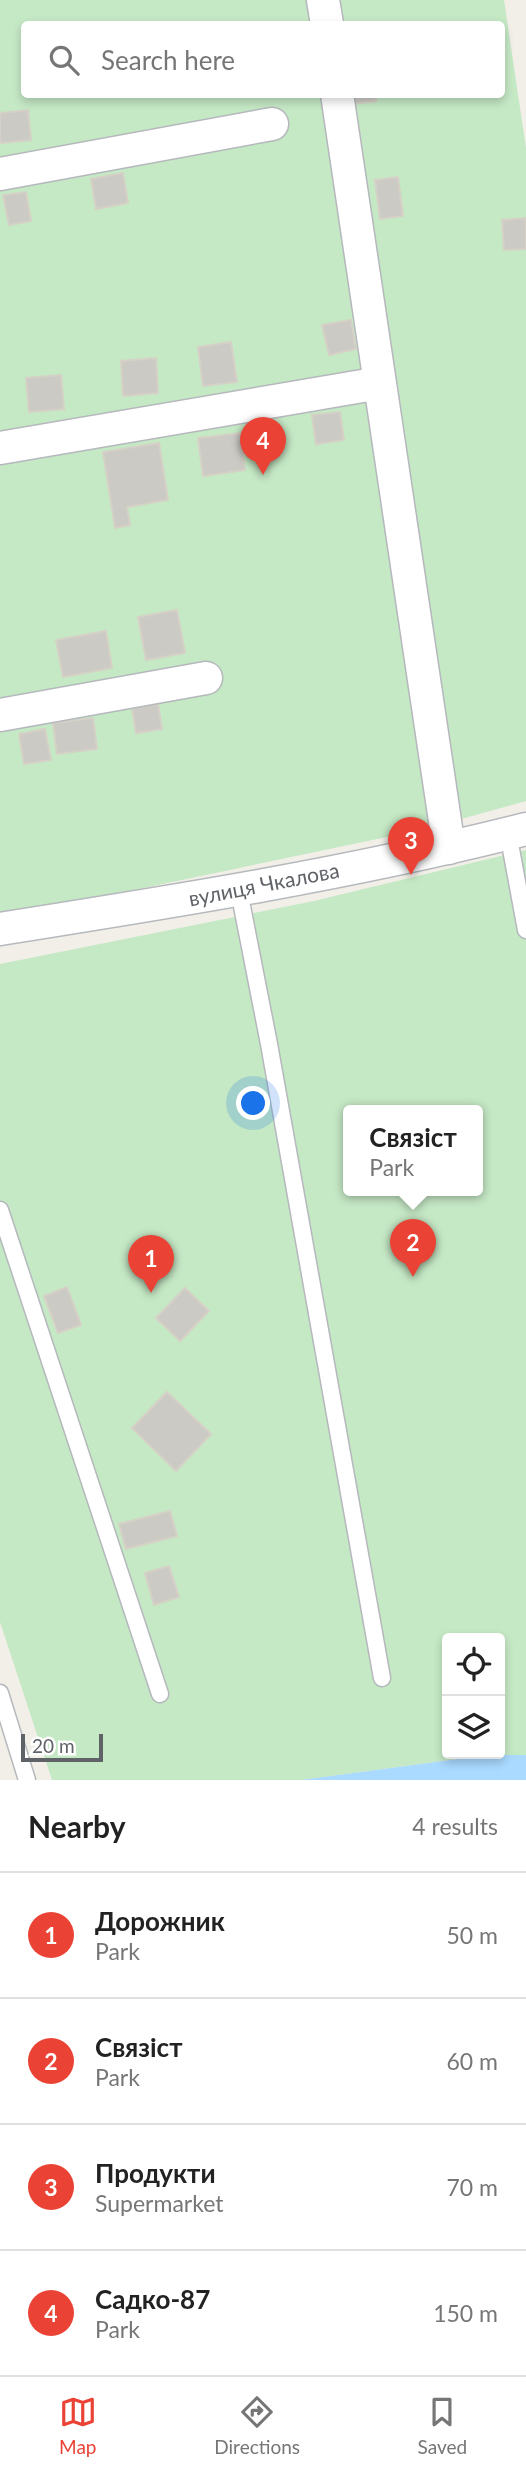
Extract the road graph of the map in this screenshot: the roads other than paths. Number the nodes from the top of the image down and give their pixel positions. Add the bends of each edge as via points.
1 (323, 0) edge
2 (326, 21) edge
3 (338, 98) edge
4 (272, 124) dead end
5 (0, 174) edge
6 (380, 383) junction
7 (0, 448) edge
8 (206, 678) dead end
9 (0, 715) edge
10 (517, 831) edge
11 (449, 848) junction
12 (239, 891) junction
13 (0, 929) edge
14 (526, 930) edge
15 (0, 1210) edge
16 (382, 1678) dead end
17 (0, 1693) edge
18 (160, 1694) dead end
19 (27, 1780) edge

1 - 2 street
3 - 6 street
4 - 5 street
6 - 7 street
6 - 11 street
8 - 9 street
10 - 11 street, вулиця Чкалова
10 - 14 lane
11 - 12 street, вулиця Чкалова
12 - 13 street, вулиця Чкалова
12 - 16 lane
15 - 18 lane
17 - 19 lane

